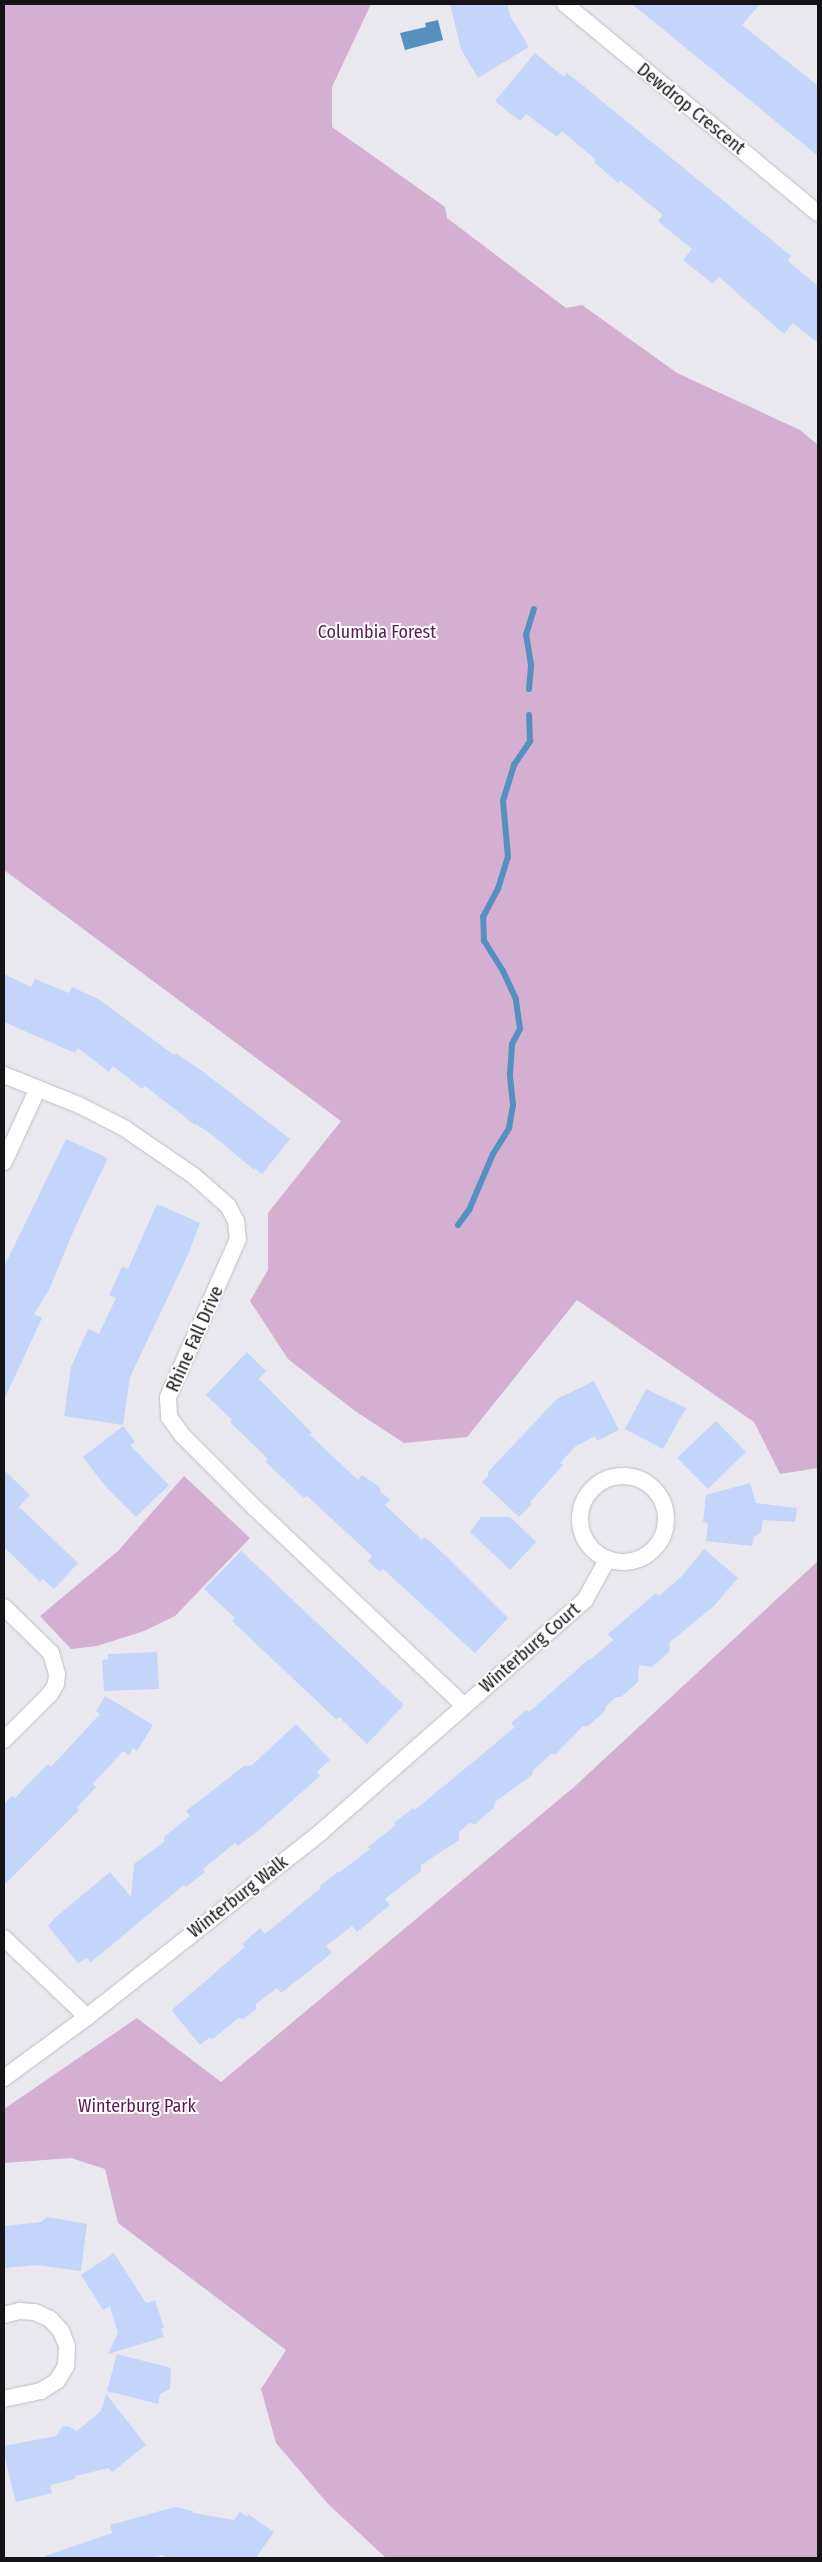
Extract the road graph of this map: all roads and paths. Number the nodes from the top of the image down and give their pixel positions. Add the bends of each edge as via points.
1 (564, 4) edge
2 (818, 213) edge
3 (4, 1075) edge
4 (38, 1088) junction
5 (4, 1162) edge
6 (607, 1560) junction
7 (4, 1606) edge
8 (463, 1705) junction
9 (4, 1740) edge
10 (4, 1938) edge
11 (87, 2017) junction
12 (4, 2078) edge
13 (4, 2314) edge
14 (4, 2399) edge

1 - 2 street, Dewdrop Crescent
3 - 4 street, Rhine Fall Drive
4 - 5 street
4 - 8 street, Rhine Fall Drive via 124,1128 194,1176 228,1206 236,1221 238,1239 168,1397 170,1417 182,1435 255,1508
6 - 6 street via 623,1563 639,1560 652,1552 666,1527 663,1502 656,1490 634,1477 614,1477 600,1482 584,1499 579,1514 584,1539 593,1552
6 - 8 street, Winterburg Court via 585,1600
7 - 9 street via 51,1653 57,1674 50,1694
8 - 11 street, Winterburg Walk via 321,1832
10 - 11 street
11 - 12 street, Winterburg Walk
13 - 14 street via 35,2312 50,2319 61,2331 67,2346 66,2366 57,2381 41,2391

